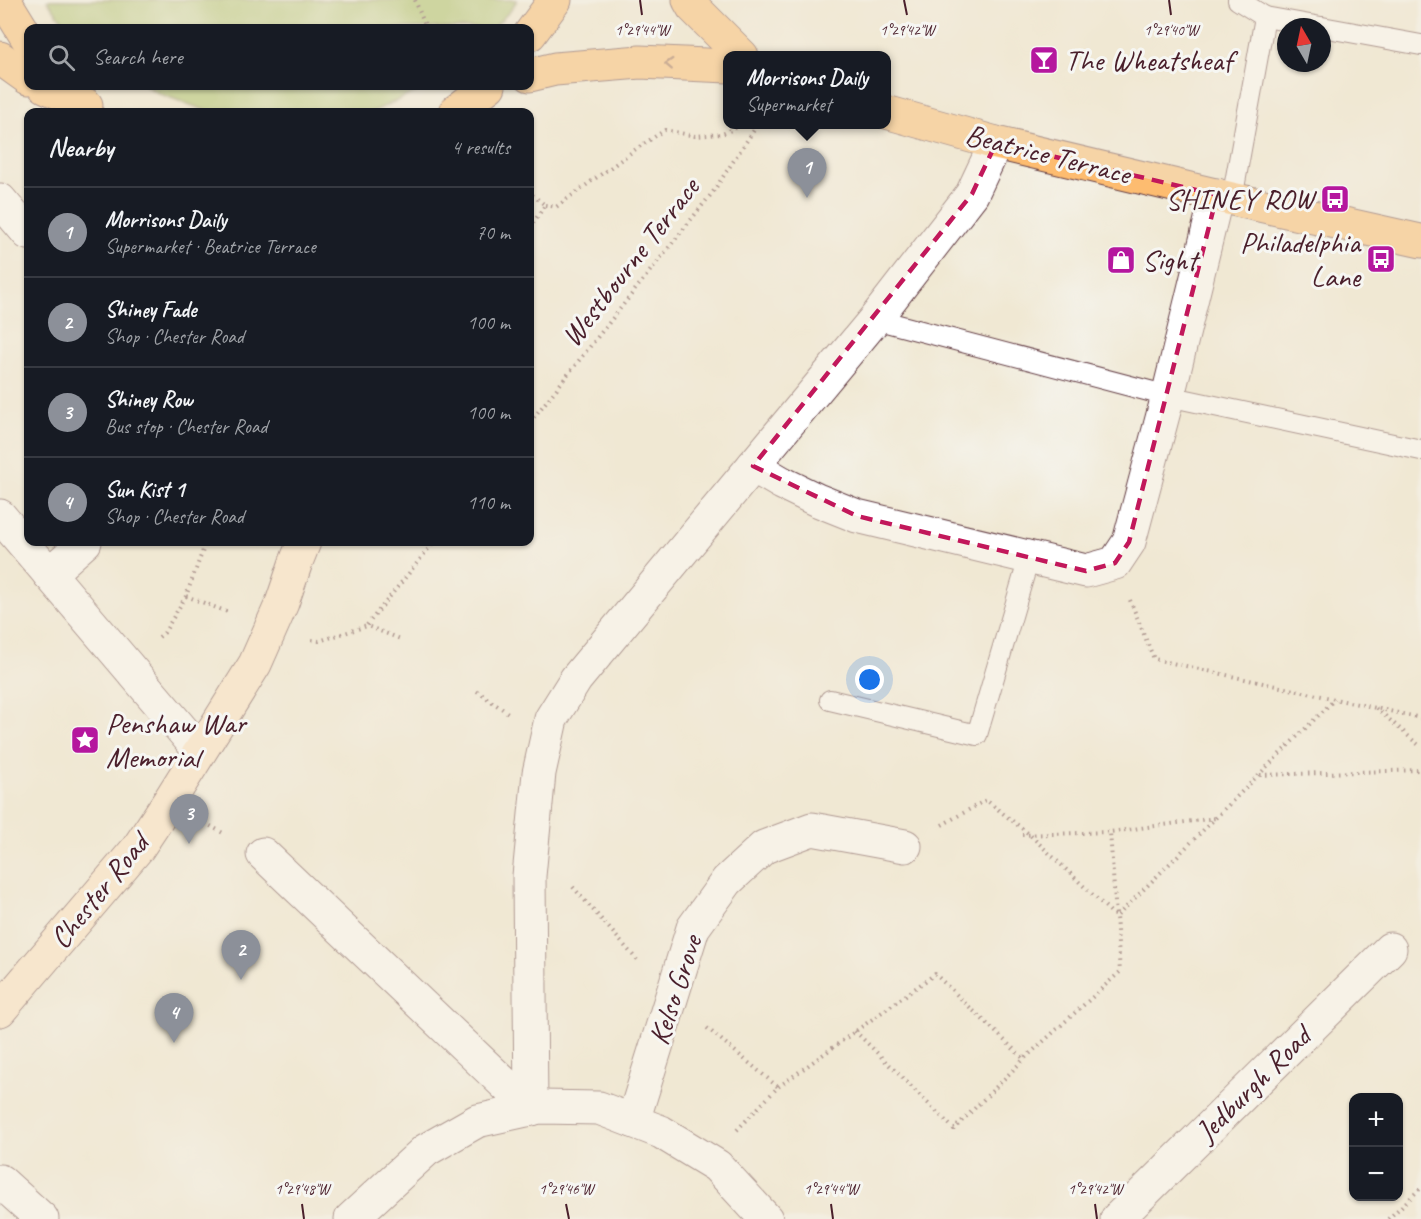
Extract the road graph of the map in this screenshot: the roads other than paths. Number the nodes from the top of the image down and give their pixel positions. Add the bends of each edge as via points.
1 (4, 0) edge
2 (555, 0) edge
3 (689, 0) edge
4 (1238, 0) edge
5 (1265, 17) junction
6 (1277, 19) edge
7 (534, 28) edge
8 (1331, 29) edge
9 (24, 32) edge
10 (1421, 45) edge
11 (737, 51) edge
12 (0, 58) edge
13 (723, 66) edge
14 (534, 74) edge
15 (24, 75) edge
16 (55, 90) edge
17 (484, 90) edge
18 (84, 101) edge
19 (461, 108) edge
20 (891, 113) edge
21 (996, 143) junction
22 (1224, 197) junction
23 (0, 200) edge
24 (24, 228) edge
25 (1421, 241) edge
26 (875, 319) junction
27 (1168, 396) junction
28 (1421, 450) edge
29 (753, 466) junction
30 (0, 516) edge
31 (24, 544) edge
32 (25, 546) edge
33 (80, 546) edge
34 (302, 546) edge
35 (1029, 558) junction
36 (49, 574) junction
37 (830, 700) dead end
38 (200, 751) junction
39 (905, 846) road end
40 (263, 854) road end
41 (1390, 949) dead end
42 (0, 1010) edge
43 (535, 1108) junction
44 (633, 1121) junction
45 (0, 1181) edge
46 (42, 1219) edge
47 (351, 1219) edge
48 (766, 1219) edge
49 (1117, 1219) edge

1 - 9 main road
2 - 7 main road
3 - 11 main road
4 - 5 lane
5 - 6 lane
5 - 22 lane
8 - 10 lane
12 - 15 main road
13 -> 14 main road via 640,62
16 - 18 main road
17 - 19 main road
20 - 21 main road, Beatrice Terrace
21 - 22 main road, Beatrice Terrace
21 - 26 street via 972,194
22 - 25 main road, Beatrice Terrace
22 - 27 street
23 - 24 street
26 - 27 lane
26 - 29 street
27 - 28 lane
27 - 35 street via 1129,542 1115,563 1086,571
29 - 35 street via 857,516
29 - 43 street via 576,679 551,719 538,773 529,876
30 - 31 street
32 - 36 street
33 - 36 street
34 - 38 main road, Chester Road via 255,664
35 - 37 lane via 977,735
36 - 38 street
38 - 42 main road, Chester Road via 138,848
39 - 44 street, Kelso Grove via 812,829 764,847 726,881 693,928
40 - 43 street
41 - 49 street, Jedburgh Road
43 - 44 street via 599,1108
43 - 47 street via 477,1121 426,1150
44 - 48 street via 662,1132 717,1166
45 - 46 street

